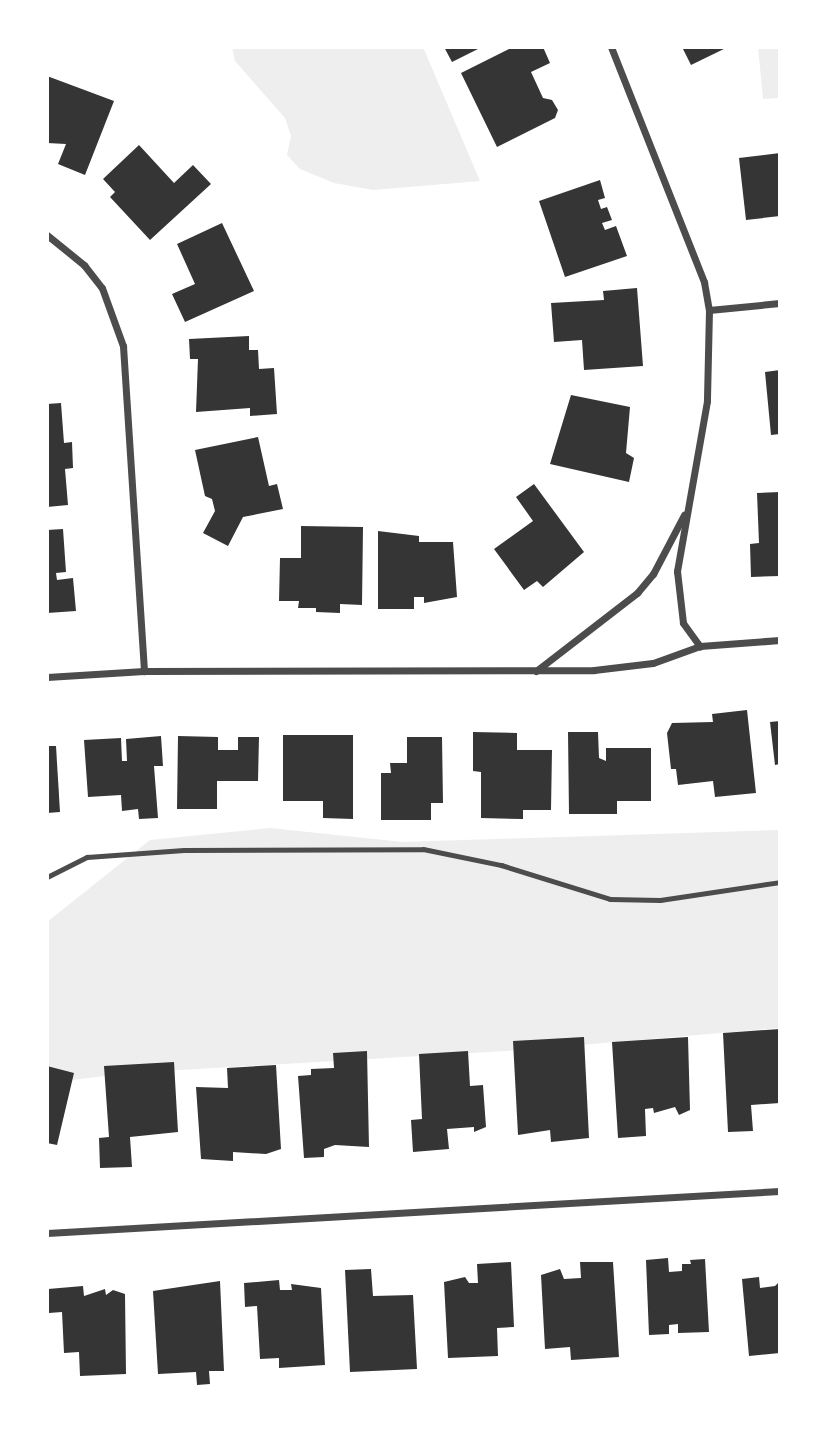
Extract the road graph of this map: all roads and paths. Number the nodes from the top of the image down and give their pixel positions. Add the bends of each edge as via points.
1 (611, 47) edge
2 (47, 235) edge
3 (780, 303) edge
4 (709, 310) junction
5 (688, 505) junction
6 (780, 640) edge
7 (700, 646) junction
8 (144, 671) junction
9 (536, 671) junction
10 (47, 677) edge
11 (47, 877) edge
12 (780, 882) edge
13 (780, 1191) edge
14 (47, 1233) edge

1 - 4 street via 704,282
2 - 8 street via 84,265 102,288 123,346
3 - 4 street
4 - 5 street via 707,401
5 - 7 street via 677,571 683,623
5 - 9 street via 668,550 636,593
6 - 7 street
7 - 9 street via 624,668
8 - 9 street
8 - 10 street
11 - 12 lane via 87,857 129,853 423,849 501,865 610,899 660,900
13 - 14 street

